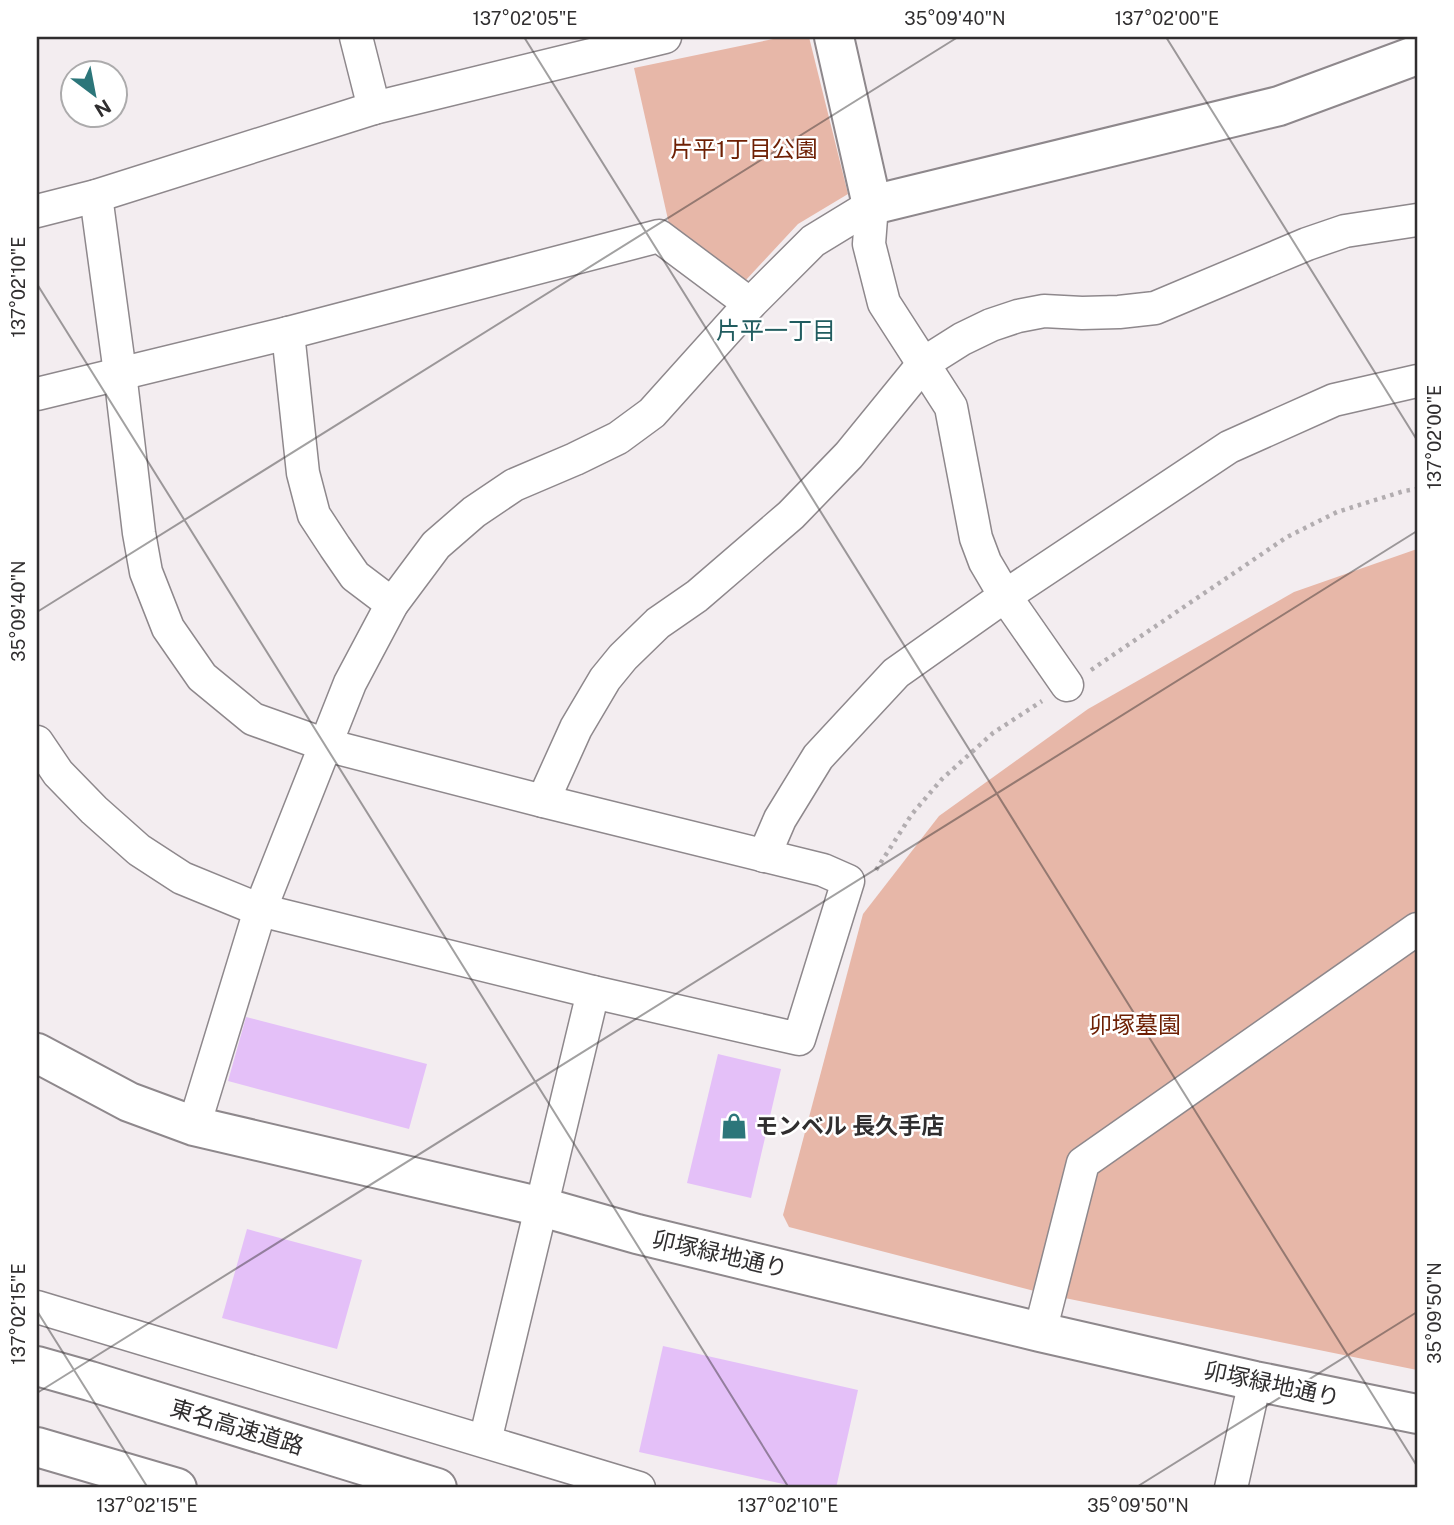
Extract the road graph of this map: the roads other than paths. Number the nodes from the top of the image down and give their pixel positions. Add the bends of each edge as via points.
1 (356, 37) edge
2 (665, 37) edge
3 (834, 37) edge
4 (1417, 55) edge
5 (374, 108) junction
6 (96, 195) junction
7 (872, 205) junction
8 (37, 211) edge
9 (1417, 220) edge
10 (750, 304) junction
11 (288, 333) junction
12 (924, 363) junction
13 (120, 373) junction
14 (1417, 381) edge
15 (37, 394) edge
16 (1004, 596) junction
17 (392, 604) junction
18 (1067, 685) road end
19 (37, 742) edge
20 (326, 745) junction
21 (543, 801) junction
22 (764, 856) junction
23 (260, 910) junction
24 (1417, 929) edge
25 (593, 992) junction
26 (37, 1053) edge
27 (194, 1126) junction
28 (542, 1207) junction
29 (37, 1307) edge
30 (1040, 1332) junction
31 (37, 1367) edge
32 (1255, 1381) junction
33 (1417, 1414) edge
34 (485, 1441) junction
35 (37, 1447) edge
36 (177, 1488) edge
37 (436, 1488) edge
38 (639, 1488) edge
39 (1231, 1488) edge

1 - 5 street
2 - 5 street
3 - 7 main road
4 - 7 main road via 1279,106
5 - 6 street
6 - 8 street
6 - 13 street
7 - 10 street via 813,241
7 - 12 street via 869,244 884,303
9 - 12 street via 1345,231 1155,307 1018,316 961,339
10 - 11 street via 659,236
10 - 17 street via 652,413 618,438 514,485 474,512 436,545
11 - 13 street
11 - 17 street via 303,474 314,515 355,576
12 - 16 street via 951,407 976,538
12 - 21 street via 849,455 791,515 623,657 604,679 576,728
13 - 15 street
13 - 20 street via 146,572 168,628 202,677 253,719
14 - 16 street via 1334,400 1229,447
16 - 18 street
16 - 22 street via 896,673 818,757 780,819
17 - 20 street via 350,683
19 - 23 street via 58,773 139,850 182,878
20 - 21 street
20 - 23 street
21 - 22 street
22 - 25 street via 848,881 799,1039
23 - 25 street
23 - 27 street
24 - 30 street via 1083,1163
25 - 28 street
26 - 27 main road, 卯塚緑地通り via 129,1102
27 - 28 main road, 卯塚緑地通り
28 - 30 main road, 卯塚緑地通り
28 - 34 street
29 - 34 street
30 - 32 main road, 卯塚緑地通り
31 - 37 main road, 東名高速道路
32 - 33 main road, 卯塚緑地通り
32 - 39 street
34 - 38 street
35 - 36 main road

